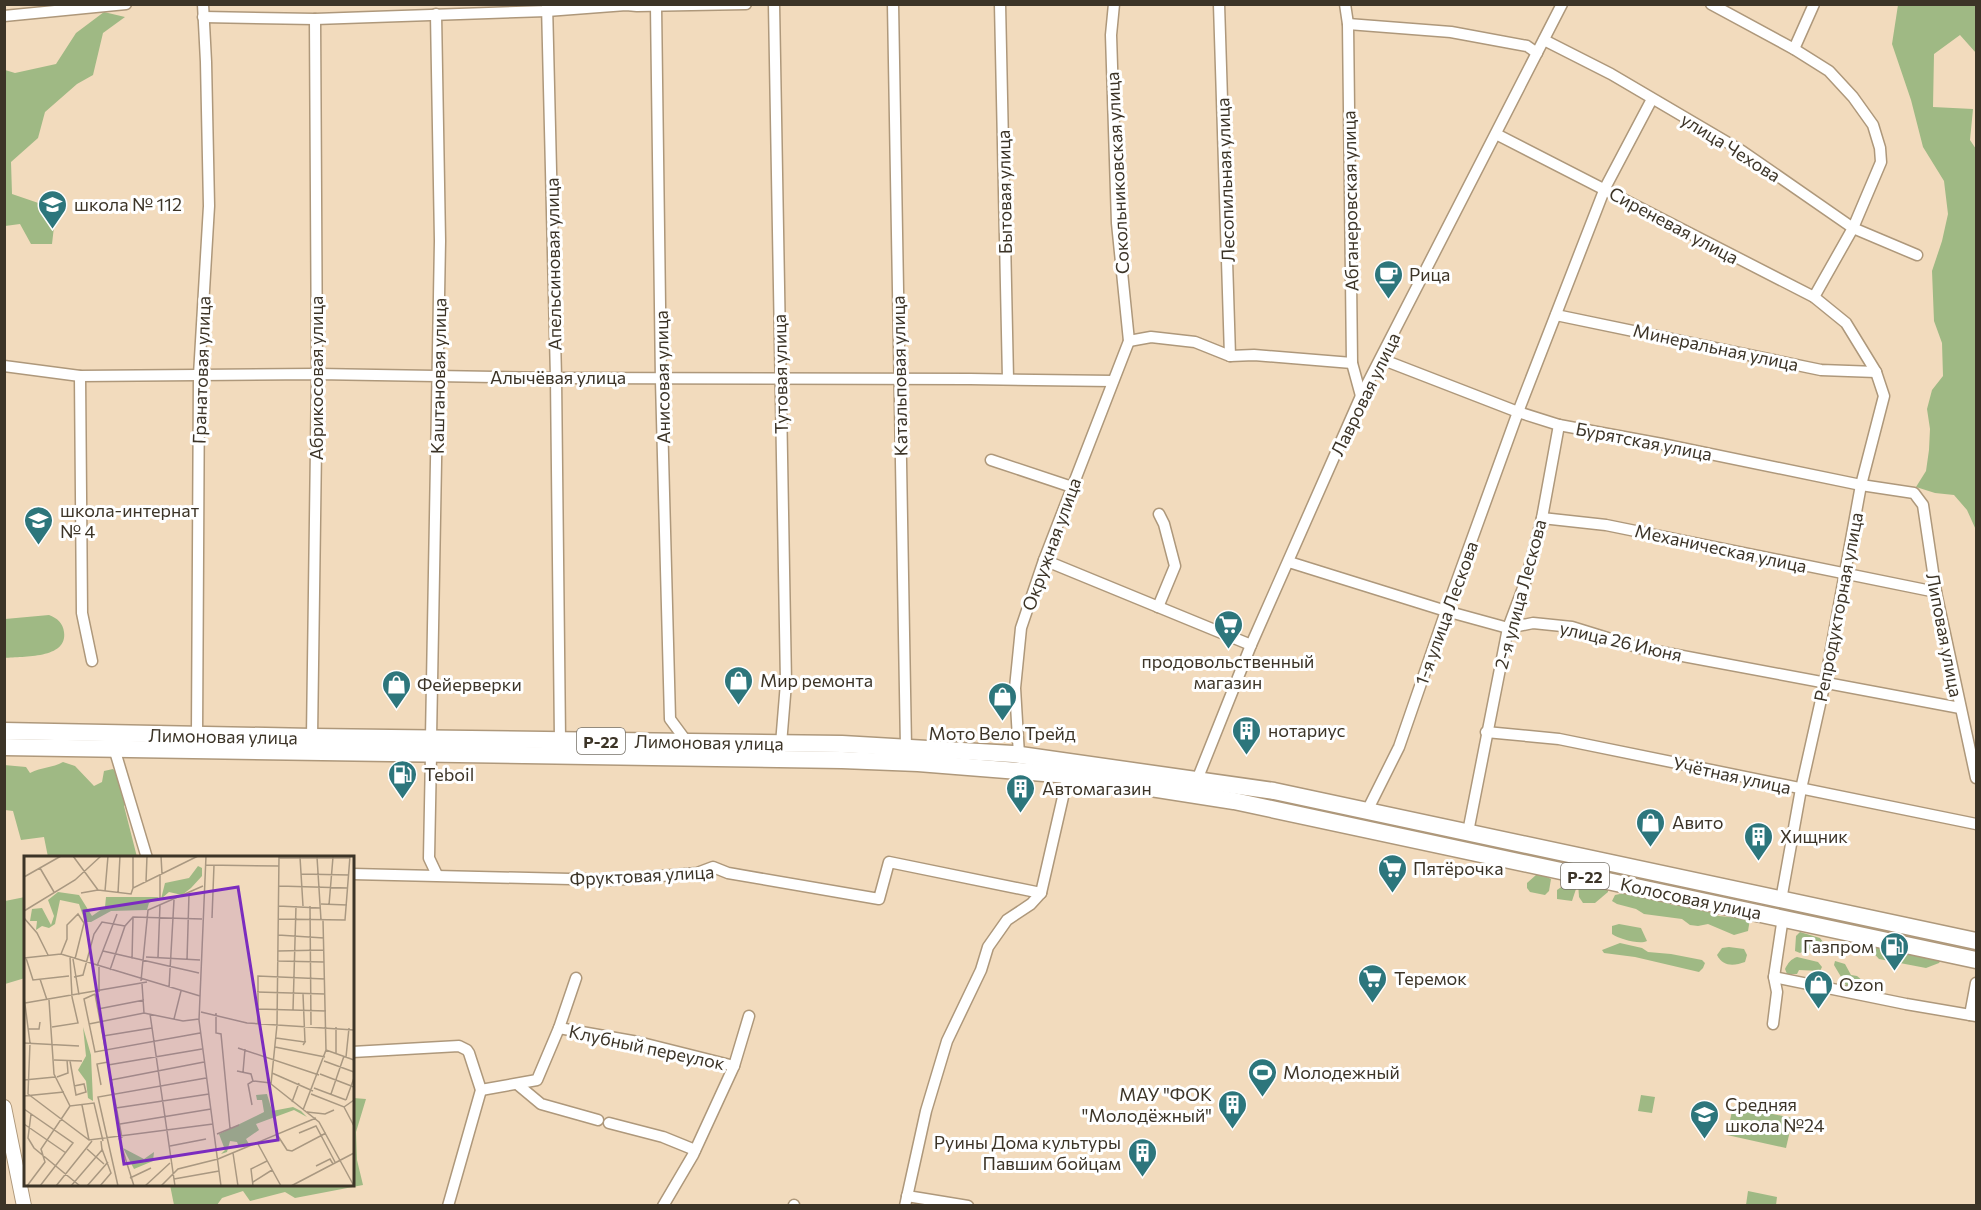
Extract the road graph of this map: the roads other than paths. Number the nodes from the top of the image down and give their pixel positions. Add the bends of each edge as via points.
1 (126, 4) edge
2 (203, 4) edge
3 (746, 4) edge
4 (774, 4) edge
5 (894, 4) edge
6 (1000, 4) edge
7 (1114, 4) edge
8 (1219, 4) edge
9 (1345, 4) edge
10 (1562, 4) edge
11 (1711, 4) edge
12 (1814, 4) edge
13 (637, 5) edge
14 (656, 6) edge
15 (547, 8) edge
16 (436, 14) junction
17 (4, 16) edge
18 (203, 17) junction
19 (315, 19) junction
20 (1348, 24) junction
21 (1544, 40) junction
22 (1794, 49) junction
23 (1537, 53) junction
24 (1652, 99) junction
25 (1496, 134) junction
26 (1605, 189) junction
27 (1853, 228) junction
28 (1917, 255) dead end
29 (1814, 297) junction
30 (1556, 315) junction
31 (1846, 323) joint
32 (1129, 341) junction
33 (1230, 357) junction
34 (1381, 359) junction
35 (1352, 363) junction
36 (4, 366) edge
37 (1876, 372) junction
38 (317, 374) junction
39 (199, 375) junction
40 (80, 376) junction
41 (438, 376) junction
42 (556, 378) junction
43 (661, 378) junction
44 (779, 379) junction
45 (898, 379) junction
46 (1008, 379) junction
47 (1113, 381) junction
48 (1361, 396) junction
49 (1518, 412) junction
50 (1559, 425) junction
51 (991, 460) dead end
52 (1861, 485) junction
53 (1072, 487) junction
54 (1914, 493) joint
55 (1159, 514) dead end
56 (1542, 518) junction
57 (1044, 560) junction
58 (1289, 562) junction
59 (1846, 574) junction
60 (1936, 592) junction
61 (1158, 607) junction
62 (1446, 611) junction
63 (1508, 628) junction
64 (1251, 645) junction
65 (92, 661) dead end
66 (1825, 682) junction
67 (1960, 708) junction
68 (4, 731) edge
69 (1486, 732) junction
70 (197, 735) junction
71 (312, 737) junction
72 (560, 740) junction
73 (687, 742) junction
74 (781, 744) junction
75 (431, 746) junction
76 (4, 747) edge
77 (114, 748) junction
78 (906, 748) junction
79 (1019, 755) junction
80 (1068, 775) junction
81 (1977, 778) edge
82 (1195, 786) junction
83 (1801, 789) junction
84 (1367, 811) junction
85 (1977, 824) edge
86 (1468, 832) junction
87 (146, 856) edge
88 (354, 874) edge
89 (437, 875) junction
90 (1041, 893) junction
91 (1781, 900) junction
92 (1783, 917) junction
93 (1977, 941) edge
94 (1977, 960) edge
95 (1774, 977) junction
96 (576, 978) dead end
97 (1977, 983) edge
98 (1973, 1015) edge
99 (748, 1016) dead end
100 (1773, 1024) dead end
101 (559, 1028) junction
102 (354, 1052) edge
103 (734, 1066) junction
104 (517, 1084) junction
105 (481, 1090) junction
106 (4, 1107) edge
107 (695, 1150) junction
108 (906, 1201) edge
109 (24, 1206) edge
110 (448, 1206) edge
111 (663, 1206) edge
112 (968, 1206) edge

1 - 17 street
2 - 18 street, Гранатовая улица
3 - 14 street
4 - 44 street, Тутовая улица
5 - 45 street, Катальповая улица
6 - 46 street, Бытовая улица
7 - 32 street, Сокольниковская улица via 1111,35 1117,223
8 - 33 street, Лесопильная улица
9 - 20 street, Абганеровская улица
10 - 21 street, Лавровая улица
11 - 22 street
12 - 22 street
13 - 14 street
13 - 15 street
14 - 43 street, Анисовая улица
15 - 16 street
15 - 42 street, Апельсиновая улица
16 - 19 street
16 - 41 street, Каштановая улица
18 - 19 street
18 - 39 street, Гранатовая улица via 209,206
19 - 38 street, Абрикосовая улица
20 - 23 street via 1450,32 1527,46
20 - 35 street, Абганеровская улица
21 - 23 street, Лавровая улица
21 - 24 street, улица Чехова
22 - 27 street via 1829,71 1873,124 1881,162
23 - 25 street, Лавровая улица
24 - 26 street, 1-я улица Лескова
24 - 27 street, улица Чехова via 1742,151
25 - 26 street, Сиреневая улица
25 - 34 street, Лавровая улица
26 - 29 street, Сиреневая улица
26 - 30 street, 1-я улица Лескова
27 - 28 street, улица Чехова
27 - 29 street
29 - 31 street, Сиреневая улица
30 - 37 street, Минеральная улица via 1821,370
30 - 49 street, 1-я улица Лескова
31 - 37 street, Репродукторная улица
32 - 33 street via 1151,337 1195,342
32 - 47 street, Окружная улица
33 - 35 street via 1254,355
34 - 48 street, Лавровая улица
34 - 49 street, Бурятская улица
35 - 48 street, Абганеровская улица
36 - 40 street, Алычёвая улица
37 - 52 street, Репродукторная улица via 1884,396
38 - 39 street, Алычёвая улица
38 - 41 street, Алычёвая улица
38 - 71 street, Абрикосовая улица
39 - 40 street, Алычёвая улица
39 - 70 street, Гранатовая улица
40 - 65 street via 82,613
41 - 42 street, Алычёвая улица
41 - 75 street, Каштановая улица
42 - 43 street, Алычёвая улица
42 - 72 street, Апельсиновая улица
43 - 44 street, Алычёвая улица
43 - 73 street, Анисовая улица via 670,719
44 - 45 street, Алычёвая улица
44 - 74 street, Тутовая улица via 786,683
45 - 46 street, Алычёвая улица
45 - 78 street, Катальповая улица
46 - 47 street, Алычёвая улица
47 - 53 street, Окружная улица
48 - 58 street, Лавровая улица
49 - 50 street, Бурятская улица
49 - 62 street, 1-я улица Лескова
50 - 52 street, Бурятская улица
50 - 56 street, 2-я улица Лескова
51 - 53 street
52 - 54 street, Бурятская улица
52 - 59 street, Репродукторная улица
53 - 57 street, Окружная улица
54 - 60 street, Липовая улица via 1923,505
55 - 61 street via 1175,566
56 - 59 street, Механическая улица via 1606,525
56 - 63 street, 2-я улица Лескова via 1526,580
57 - 61 street
57 - 79 street, Окружная улица via 1021,628 1015,688
58 - 62 street, улица 26 Июня
58 - 64 street, Лавровая улица
59 - 60 street, Механическая улица
59 - 66 street, Репродукторная улица
60 - 67 street, Липовая улица
61 - 64 street
62 - 63 street, улица 26 Июня
62 - 84 street, 1-я улица Лескова via 1399,747
63 - 66 street, улица 26 Июня via 1533,623 1572,627 1640,648
63 - 69 street, 2-я улица Лескова
64 - 82 street, Лавровая улица
66 - 67 street, улица 26 Июня
66 - 83 street, Репродукторная улица
67 - 81 street, Липовая улица
68 - 70 highway, Лимоновая улица / Р-22
69 - 83 street, Учётная улица via 1558,739
69 - 86 street, 2-я улица Лескова
70 - 71 highway, Лимоновая улица / Р-22
71 - 75 highway, Лимоновая улица / Р-22
72 - 73 highway, Лимоновая улица / Р-22
72 - 75 highway, Лимоновая улица / Р-22
73 - 74 highway, Лимоновая улица / Р-22
74 - 78 highway, Лимоновая улица / Р-22
75 - 77 highway, Лимоновая улица / Р-22
75 - 80 highway, Лимоновая улица / Р-22 via 918,763
75 - 89 street, Каштановая улица via 429,858
76 - 77 highway, Лимоновая улица / Р-22
77 - 87 street
78 - 79 highway, Лимоновая улица / Р-22
79 - 82 highway, Лимоновая улица / Р-22
80 - 82 highway, Лимоновая улица / Р-22
80 - 90 street
82 - 84 highway, Колосовая улица / Р-22 via 1274,791
82 - 92 highway, Колосовая улица / Р-22 via 1246,803
83 - 85 street, Учётная улица
83 - 91 street, Репродукторная улица
84 - 86 highway, Колосовая улица / Р-22
86 - 91 highway, Колосовая улица / Р-22
88 - 89 street, Фруктовая улица
89 - 90 street, Фруктовая улица via 612,880 697,873 713,867 728,873 879,899 889,862
90 - 108 street via 1007,920 988,947 947,1041
91 - 93 highway, Колосовая улица / Р-22
92 - 94 highway, Колосовая улица / Р-22
92 - 95 street
95 - 98 street
95 - 100 street
96 - 101 street
97 - 98 street
99 - 103 street
101 - 103 street, Клубный переулок via 638,1042
101 - 104 street via 537,1080
102 - 105 street via 459,1046 469,1053
103 - 107 street
104 - 105 street
104 - 107 street via 542,1104 663,1137
105 - 110 street
106 - 109 main road
107 - 111 street
108 - 112 street

